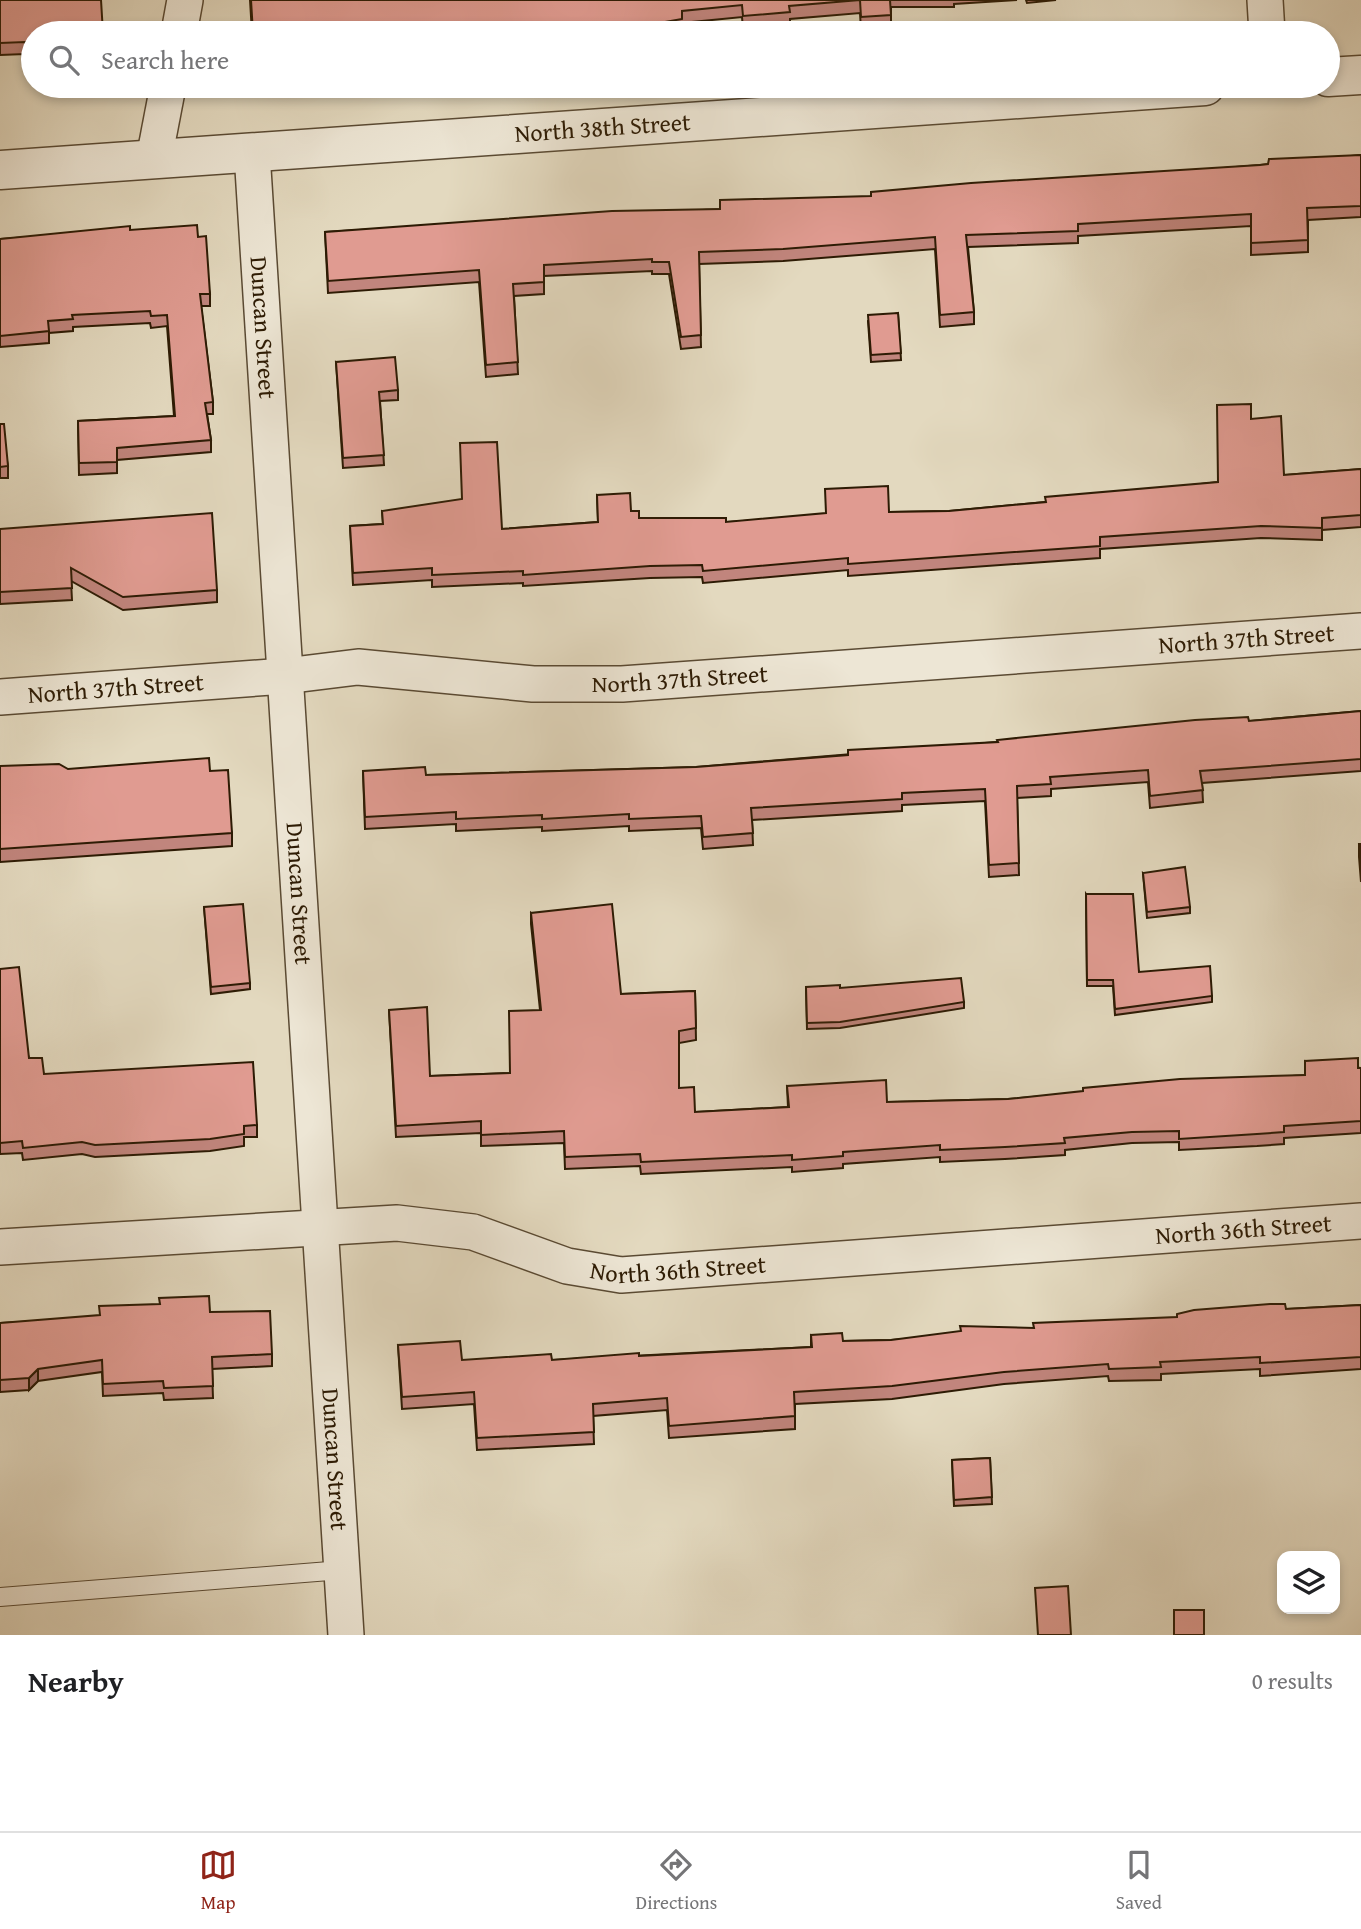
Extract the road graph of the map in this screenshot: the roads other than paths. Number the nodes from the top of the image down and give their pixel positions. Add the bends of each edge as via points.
1 (185, 0) edge
2 (1265, 0) edge
3 (181, 21) edge
4 (1266, 21) edge
5 (1361, 75) edge
6 (1340, 76) edge
7 (166, 98) edge
8 (1034, 98) edge
9 (252, 153) junction
10 (154, 159) junction
11 (0, 170) edge
12 (1361, 631) edge
13 (285, 676) junction
14 (0, 696) edge
15 (1361, 1222) edge
16 (320, 1227) junction
17 (0, 1247) edge
18 (342, 1570) junction
19 (0, 1597) edge
20 (346, 1635) edge

1 - 3 street
2 - 4 street
5 - 6 street
7 - 10 street
8 - 9 street, North 38th Street
9 - 10 street, North 38th Street
9 - 13 street, Duncan Street
10 - 11 street, North 38th Street
12 - 13 street, North 37th Street via 622,684 533,684 358,667
13 - 14 street, North 37th Street
13 - 16 street, Duncan Street
15 - 16 street, North 36th Street via 621,1275 567,1266 473,1232 397,1223
16 - 17 street, North 36th Street
16 - 18 street, Duncan Street
18 - 19 lane
18 - 20 street, Duncan Street

